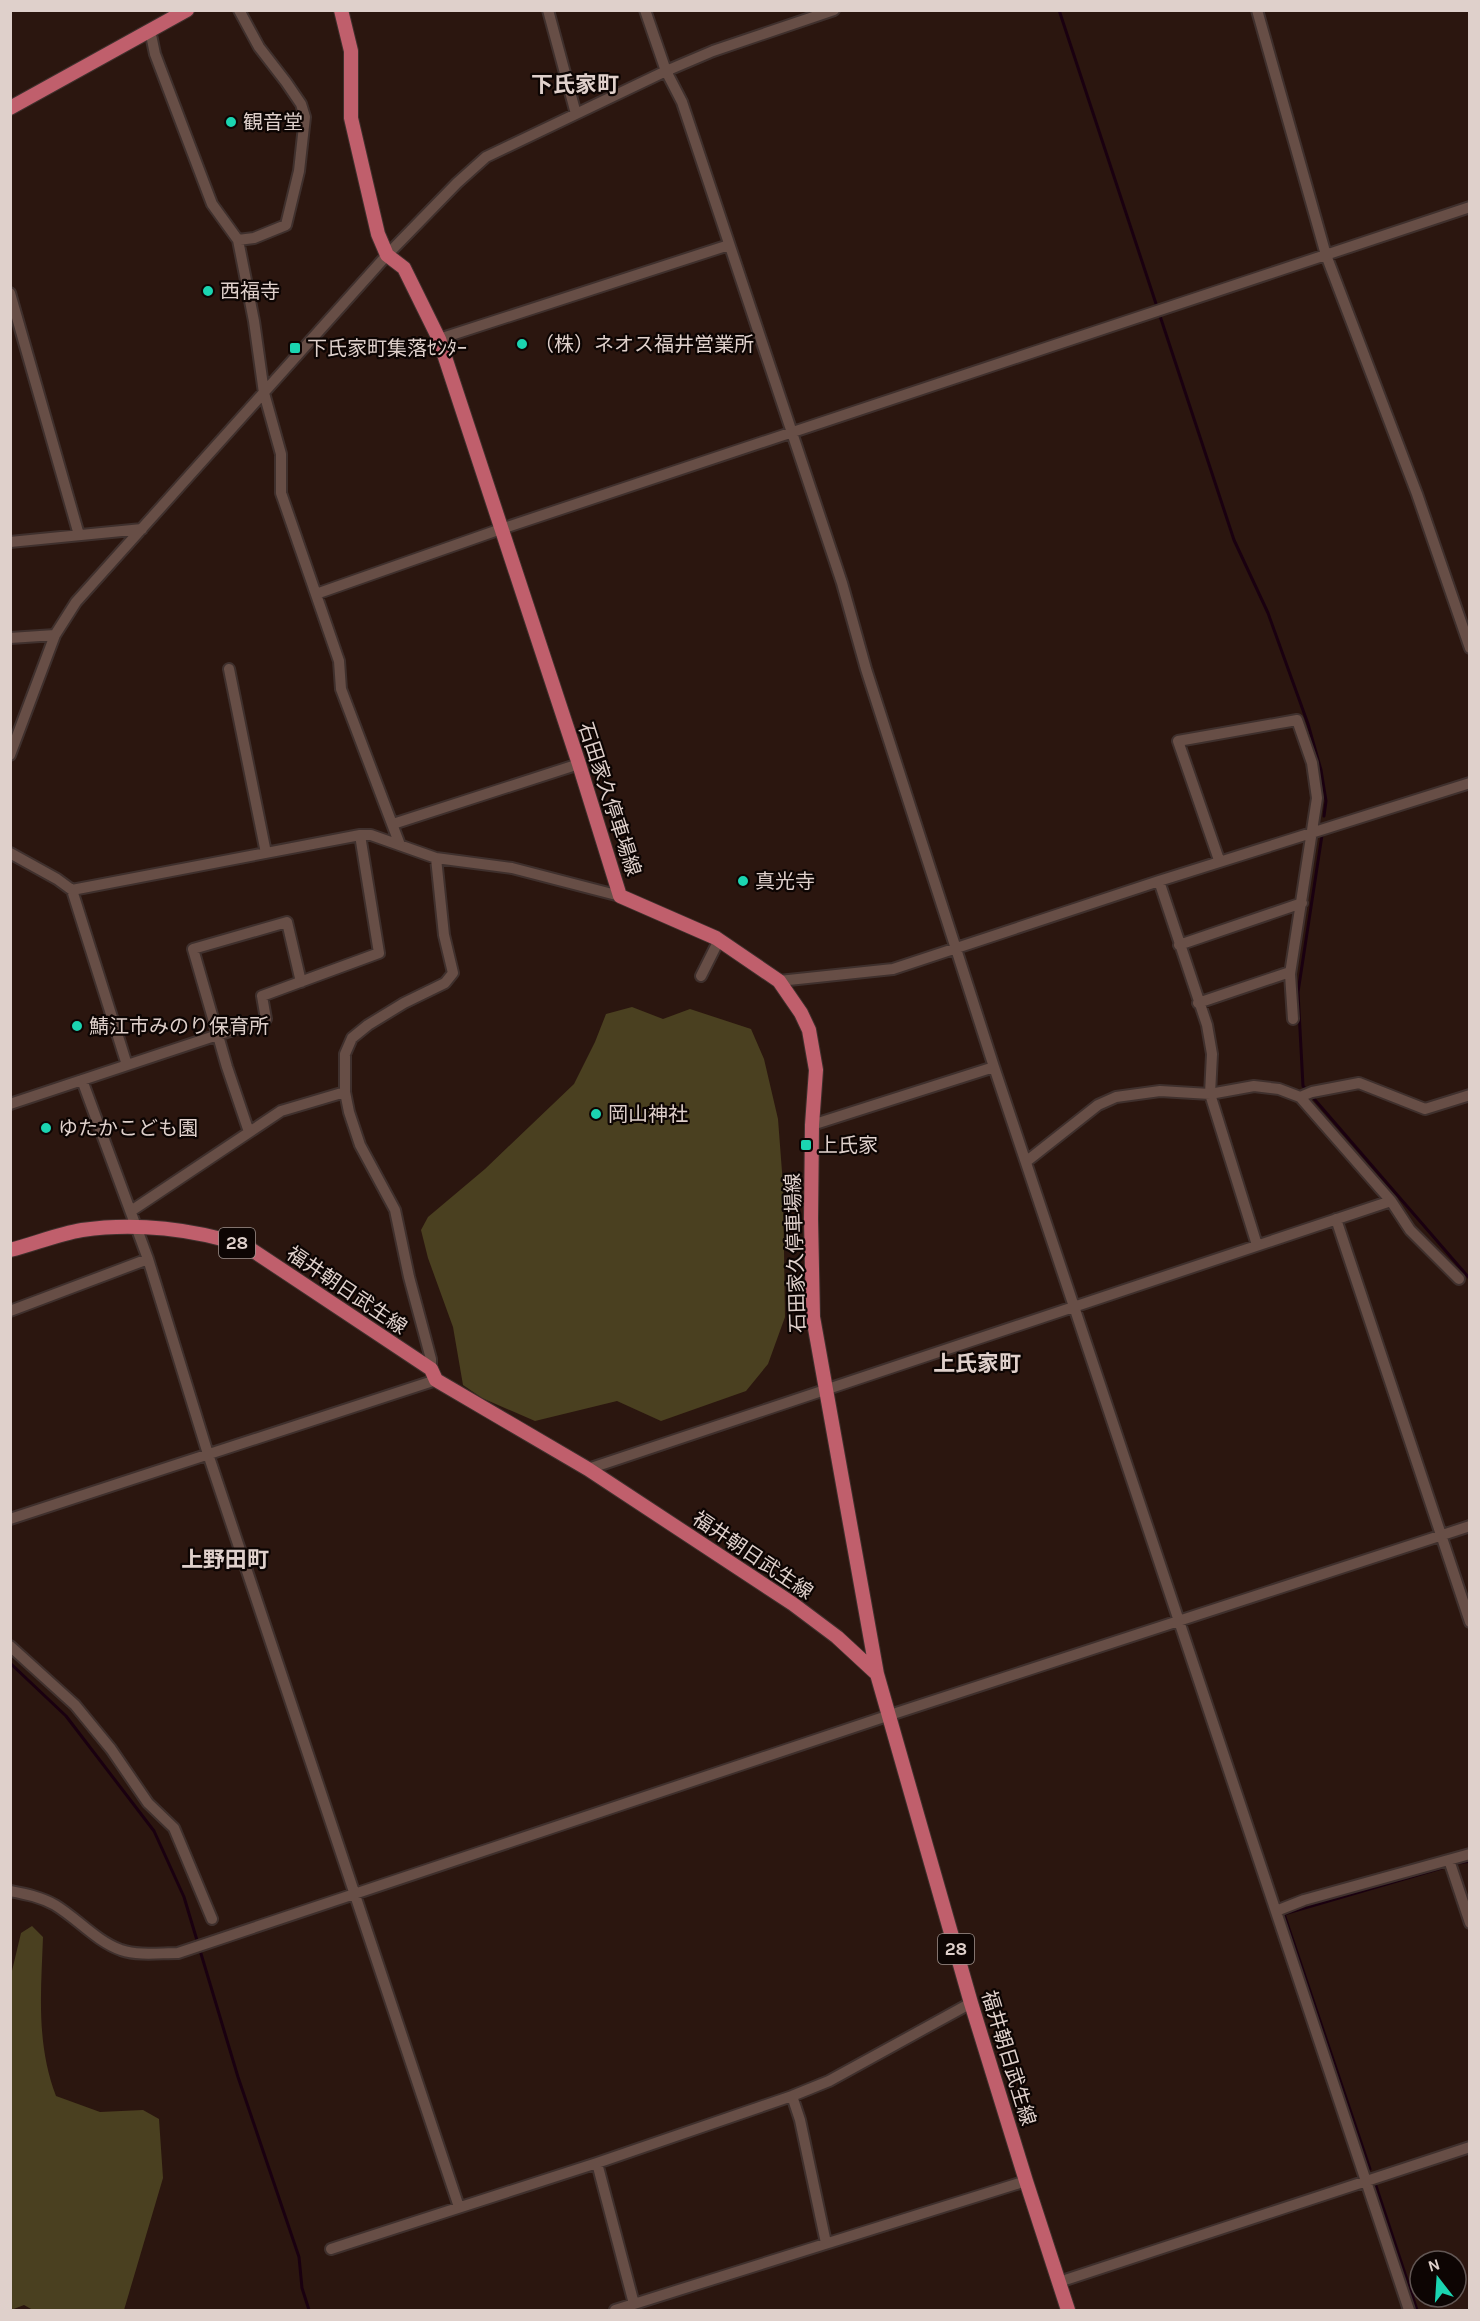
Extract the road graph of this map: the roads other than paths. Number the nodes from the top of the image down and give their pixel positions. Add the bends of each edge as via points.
1 (187, 10) edge
2 (240, 10) edge
3 (341, 10) edge
4 (548, 10) edge
5 (645, 10) edge
6 (834, 10) edge
7 (1257, 10) edge
8 (150, 30) junction
9 (666, 71) junction
10 (10, 108) edge
11 (576, 114) junction
12 (1470, 207) edge
13 (238, 240) junction
14 (729, 245) junction
15 (387, 255) junction
16 (1326, 255) junction
17 (10, 293) edge
18 (13, 312) edge
19 (439, 339) junction
20 (264, 393) junction
21 (792, 433) junction
22 (142, 529) junction
23 (501, 529) junction
24 (79, 535) junction
25 (10, 542) edge
26 (316, 594) junction
27 (55, 635) junction
28 (10, 639) edge
29 (1470, 648) edge
30 (229, 669) dead end
31 (10, 755) edge
32 (579, 764) junction
33 (1470, 783) edge
34 (393, 824) junction
35 (1313, 832) junction
36 (360, 835) junction
37 (400, 845) junction
38 (10, 853) edge
39 (266, 854) junction
40 (1218, 857) dead end
41 (436, 858) junction
42 (1159, 881) junction
43 (72, 890) junction
44 (620, 896) junction
45 (1302, 903) junction
46 (719, 940) junction
47 (1179, 945) junction
48 (957, 949) junction
49 (1290, 972) junction
50 (702, 976) dead end
51 (779, 981) junction
52 (301, 982) junction
53 (1198, 1003) junction
54 (1293, 1019) dead end
55 (217, 1035) junction
56 (127, 1065) junction
57 (994, 1067) junction
58 (82, 1080) junction
59 (345, 1092) junction
60 (1210, 1094) junction
61 (1306, 1095) junction
62 (1470, 1095) edge
63 (10, 1104) edge
64 (812, 1125) junction
65 (249, 1132) junction
66 (1027, 1161) junction
67 (1391, 1201) junction
68 (131, 1211) junction
69 (1336, 1219) junction
70 (137, 1228) junction
71 (1257, 1245) junction
72 (10, 1250) edge
73 (148, 1259) junction
74 (1459, 1279) dead end
75 (1074, 1306) junction
76 (10, 1311) edge
77 (433, 1374) junction
78 (825, 1388) junction
79 (208, 1454) junction
80 (588, 1469) junction
81 (10, 1520) edge
82 (1470, 1526) edge
83 (1440, 1535) junction
84 (1178, 1620) junction
85 (1470, 1622) edge
86 (10, 1646) edge
87 (877, 1674) junction
88 (890, 1715) junction
89 (1470, 1854) edge
90 (1449, 1860) junction
91 (10, 1891) edge
92 (355, 1894) junction
93 (1276, 1911) junction
94 (212, 1919) dead end
95 (1470, 1923) edge
96 (971, 2003) junction
97 (792, 2096) junction
98 (1470, 2147) edge
99 (597, 2163) junction
100 (1026, 2181) junction
101 (1365, 2181) junction
102 (459, 2207) junction
103 (826, 2243) junction
104 (331, 2249) dead end
105 (1059, 2282) junction
106 (634, 2304) junction
107 (615, 2310) edge
108 (1068, 2310) edge
109 (1409, 2310) edge

1 - 8 main road
2 - 13 street via 259,47 301,104 305,117 299,171 286,225
3 - 15 main road, 石田家久停車場線 via 351,51 351,118 378,234
4 - 11 street
5 - 9 street
6 - 9 street
7 - 16 street
8 - 10 main road
8 - 13 street via 155,54 212,204
9 - 11 street
9 - 14 street via 682,102
11 - 15 street via 486,157
12 - 16 street
13 - 20 street
14 - 19 street
14 - 21 street
15 - 19 main road, 石田家久停車場線 via 404,268
15 - 20 street
16 - 21 street
16 - 29 street via 1417,494
17 - 18 street
18 - 24 street
19 - 23 main road, 石田家久停車場線
20 - 22 street
20 - 26 street via 281,454 281,493
21 - 23 street
21 - 48 street
22 - 24 street
22 - 27 street via 76,602
23 - 26 street
23 - 32 main road, 石田家久停車場線
24 - 25 street
26 - 34 street via 339,661 341,689
27 - 28 street
27 - 31 street
30 - 39 street
32 - 34 street
32 - 44 main road, 石田家久停車場線
33 - 35 street
34 - 37 street
35 - 40 street via 1317,798 1312,763 1297,720 1178,741
35 - 42 street
35 - 45 street
36 - 37 street
36 - 39 street
36 - 52 street via 379,953
37 - 41 street
38 - 43 street
39 - 43 street
41 - 44 street via 512,868
41 - 59 street via 444,935 453,973 445,983 368,1024 352,1038 345,1054
42 - 47 street
42 - 48 street
43 - 56 street
44 - 46 main road, 石田家久停車場線
45 - 47 street
45 - 49 street
46 - 50 street
46 - 51 main road, 石田家久停車場線
47 - 53 street
48 - 51 street via 892,969
48 - 57 street
49 - 53 street
49 - 54 street
51 - 64 main road, 石田家久停車場線 via 809,1030 816,1070
52 - 55 street via 262,996 266,1019
52 - 55 street via 287,922 193,949
53 - 60 street via 1212,1054
55 - 56 street
55 - 65 street
56 - 58 street
57 - 64 street
57 - 66 street
58 - 63 street
58 - 68 street
59 - 65 street via 281,1111
59 - 77 street via 360,1146 395,1210
60 - 61 street via 1254,1086
60 - 66 street via 1160,1091 1116,1097 1098,1105
60 - 71 street
61 - 62 street via 1359,1083 1425,1108
61 - 67 street
64 - 78 main road, 石田家久停車場線 via 813,1317
65 - 68 street
66 - 75 street
67 - 69 street
67 - 74 street via 1410,1230
68 - 70 street
69 - 71 street
69 - 83 street
70 - 72 main road, 福井朝日武生線 / 28 via 81,1230
70 - 73 street
70 - 77 main road, 福井朝日武生線 / 28 via 177,1229 246,1246
71 - 75 street
73 - 76 street
73 - 79 street
75 - 78 street
75 - 84 street
77 - 79 street
77 - 80 main road, 福井朝日武生線 / 28
78 - 80 street
78 - 87 main road, 石田家久停車場線
79 - 81 street
79 - 92 street
80 - 87 main road, 福井朝日武生線 / 28 via 793,1604
82 - 83 street
83 - 84 street
83 - 85 street
84 - 88 street
84 - 93 street
86 - 94 street via 75,1705 148,1803 174,1828
87 - 88 main road, 福井朝日武生線 / 28
88 - 92 street
88 - 96 main road, 福井朝日武生線 / 28
89 - 90 street
90 - 93 street
90 - 95 street
91 - 92 street via 55,1905 123,1951 145,1954 178,1953
92 - 102 street
93 - 101 street
96 - 97 street via 829,2081
96 - 100 main road, 福井朝日武生線 / 28
97 - 99 street
97 - 103 street
98 - 101 street
99 - 102 street
99 - 106 street
100 - 103 street
100 - 105 main road, 福井朝日武生線 / 28
101 - 105 street
101 - 109 street
102 - 104 street
103 - 106 street
105 - 108 main road, 福井朝日武生線 / 28
106 - 107 street

